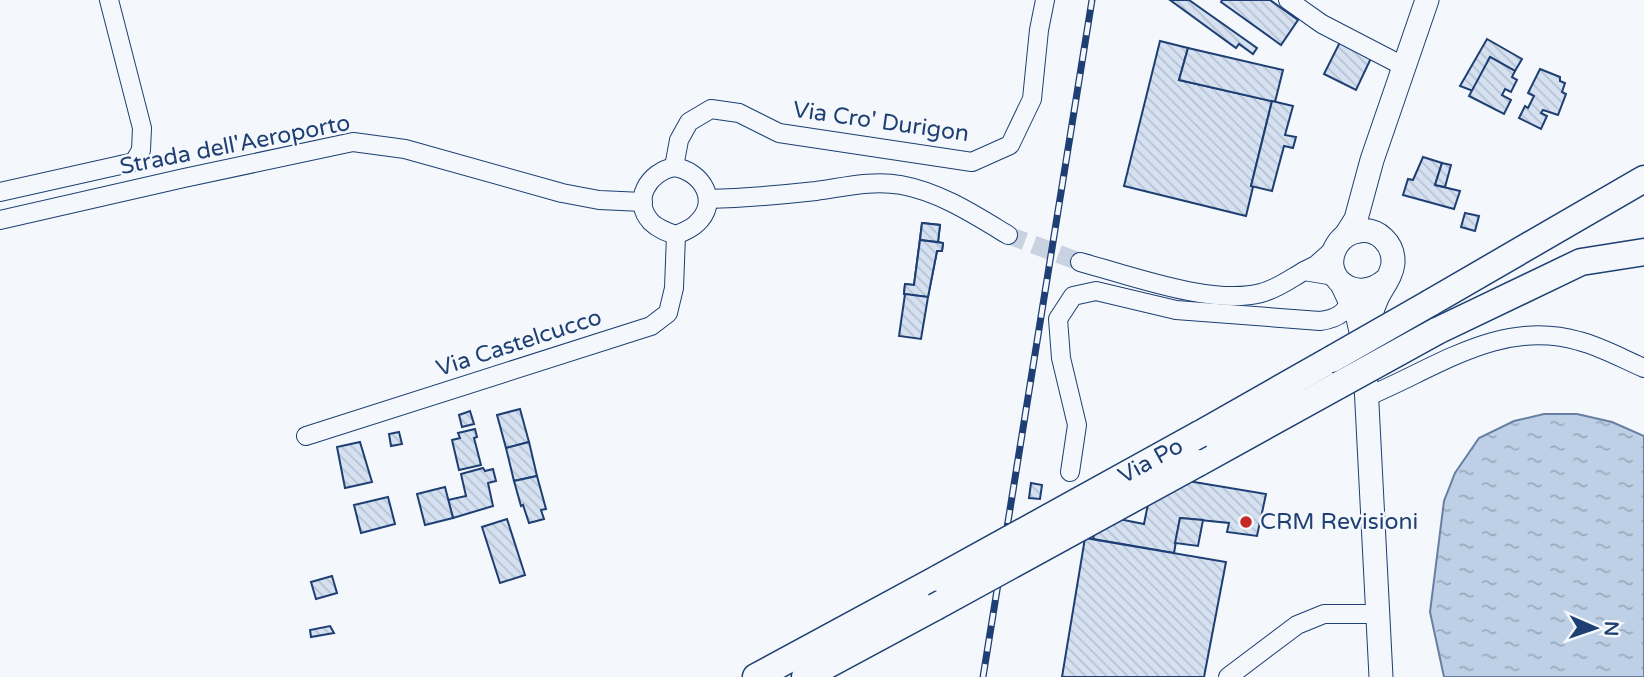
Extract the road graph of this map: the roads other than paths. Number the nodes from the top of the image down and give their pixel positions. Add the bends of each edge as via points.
1 (109, 0) edge
2 (1045, 0) edge
3 (1288, 0) edge
4 (1427, 0) edge
5 (1403, 66) junction
6 (1372, 160) junction
7 (674, 167) junction
8 (1644, 179) edge
9 (0, 192) edge
10 (708, 199) junction
11 (643, 202) junction
12 (0, 220) edge
13 (676, 234) junction
14 (1008, 235) tunnel mouth
15 (1340, 242) junction
16 (1388, 244) junction
17 (1644, 252) edge
18 (1080, 262) tunnel mouth
19 (1297, 275) junction
20 (1386, 280) junction
21 (1343, 287) junction
22 (1248, 317) junction
23 (1364, 346) junction
24 (1644, 368) edge
25 (1366, 397) junction
26 (306, 436) dead end
27 (1070, 472) dead end
28 (1377, 614) junction
29 (756, 677) edge
30 (805, 677) edge
31 (1228, 677) edge
32 (1381, 677) edge

1 - 9 street via 142,128 135,162
2 - 7 street, Via Cro' Durigon via 1032,99 1010,145 972,162 779,133 739,113 711,109 689,121 679,140
3 - 5 street via 1322,24
4 - 5 main road
5 - 6 main road
6 - 15 main road via 1356,219
6 - 16 main road via 1375,208
7 - 10 street via 695,174
7 - 11 street via 655,174
8 - 29 highway, Via Po, bridge via 1200,435
10 - 13 street via 697,224
10 - 14 street via 818,191 860,183 902,185 954,203
11 - 12 street, Strada dell'Aeroporto via 562,194 405,149 353,142
11 - 13 street via 657,228
13 - 26 street, Via Castelcucco via 668,313 651,326
15 - 16 main road via 1363,230
15 - 19 street via 1316,265
15 - 21 main road via 1333,266
16 - 20 main road via 1393,262
17 - 30 highway, Via Po, bridge via 1581,262 1437,331
18 - 19 street via 1215,295 1261,293
19 - 21 street via 1328,275
19 - 22 street via 1271,303
20 - 21 main road via 1371,290
20 - 23 main road
21 - 22 street via 1344,311 1332,319
21 - 23 main road
22 - 27 street via 1177,310 1096,291 1073,296 1058,319 1061,358 1077,425
23 - 25 main road
24 - 25 street via 1580,341 1524,336 1463,351
25 - 28 main road
28 - 31 street via 1324,614 1297,625
28 - 32 main road

